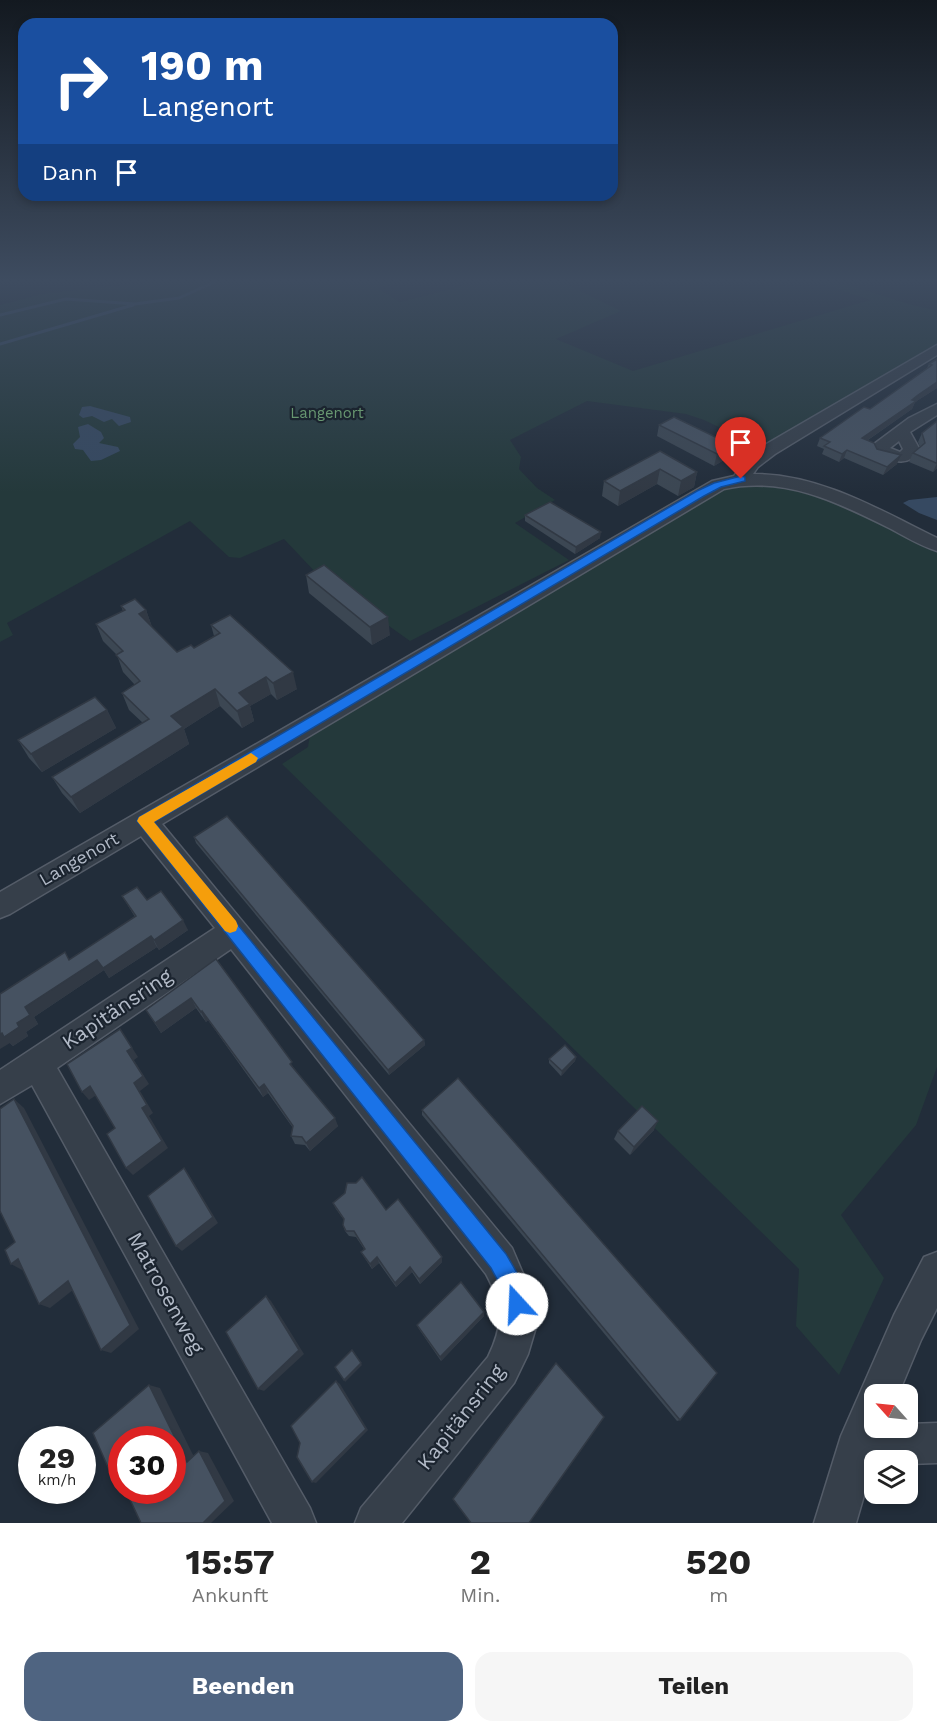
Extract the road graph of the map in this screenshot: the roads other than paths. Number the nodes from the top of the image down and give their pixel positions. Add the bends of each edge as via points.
1 (934, 351) edge
2 (937, 409) edge
3 (902, 431) dead end
4 (747, 478) junction
5 (937, 545) edge
6 (144, 821) junction
7 (0, 906) edge
8 (234, 931) junction
9 (37, 1063) junction
10 (0, 1088) edge
11 (937, 1270) edge
12 (884, 1384) edge
13 (864, 1432) edge
14 (877, 1438) edge
15 (937, 1443) edge
16 (295, 1523) edge
17 (376, 1523) edge
18 (835, 1523) edge

1 - 4 street via 769,450 752,463
2 - 3 street
4 - 5 street via 808,486
4 - 6 street, Langenort via 701,493
6 - 7 street, Langenort
6 - 8 street, Kapitänsring
8 - 9 street, Kapitänsring
8 - 17 street, Kapitänsring via 499,1261 514,1289 520,1320 515,1343 501,1370
9 - 10 street, Kapitänsring
9 - 16 street, Matrosenweg
11 - 12 street
13 - 18 street
14 - 15 street via 880,1445

